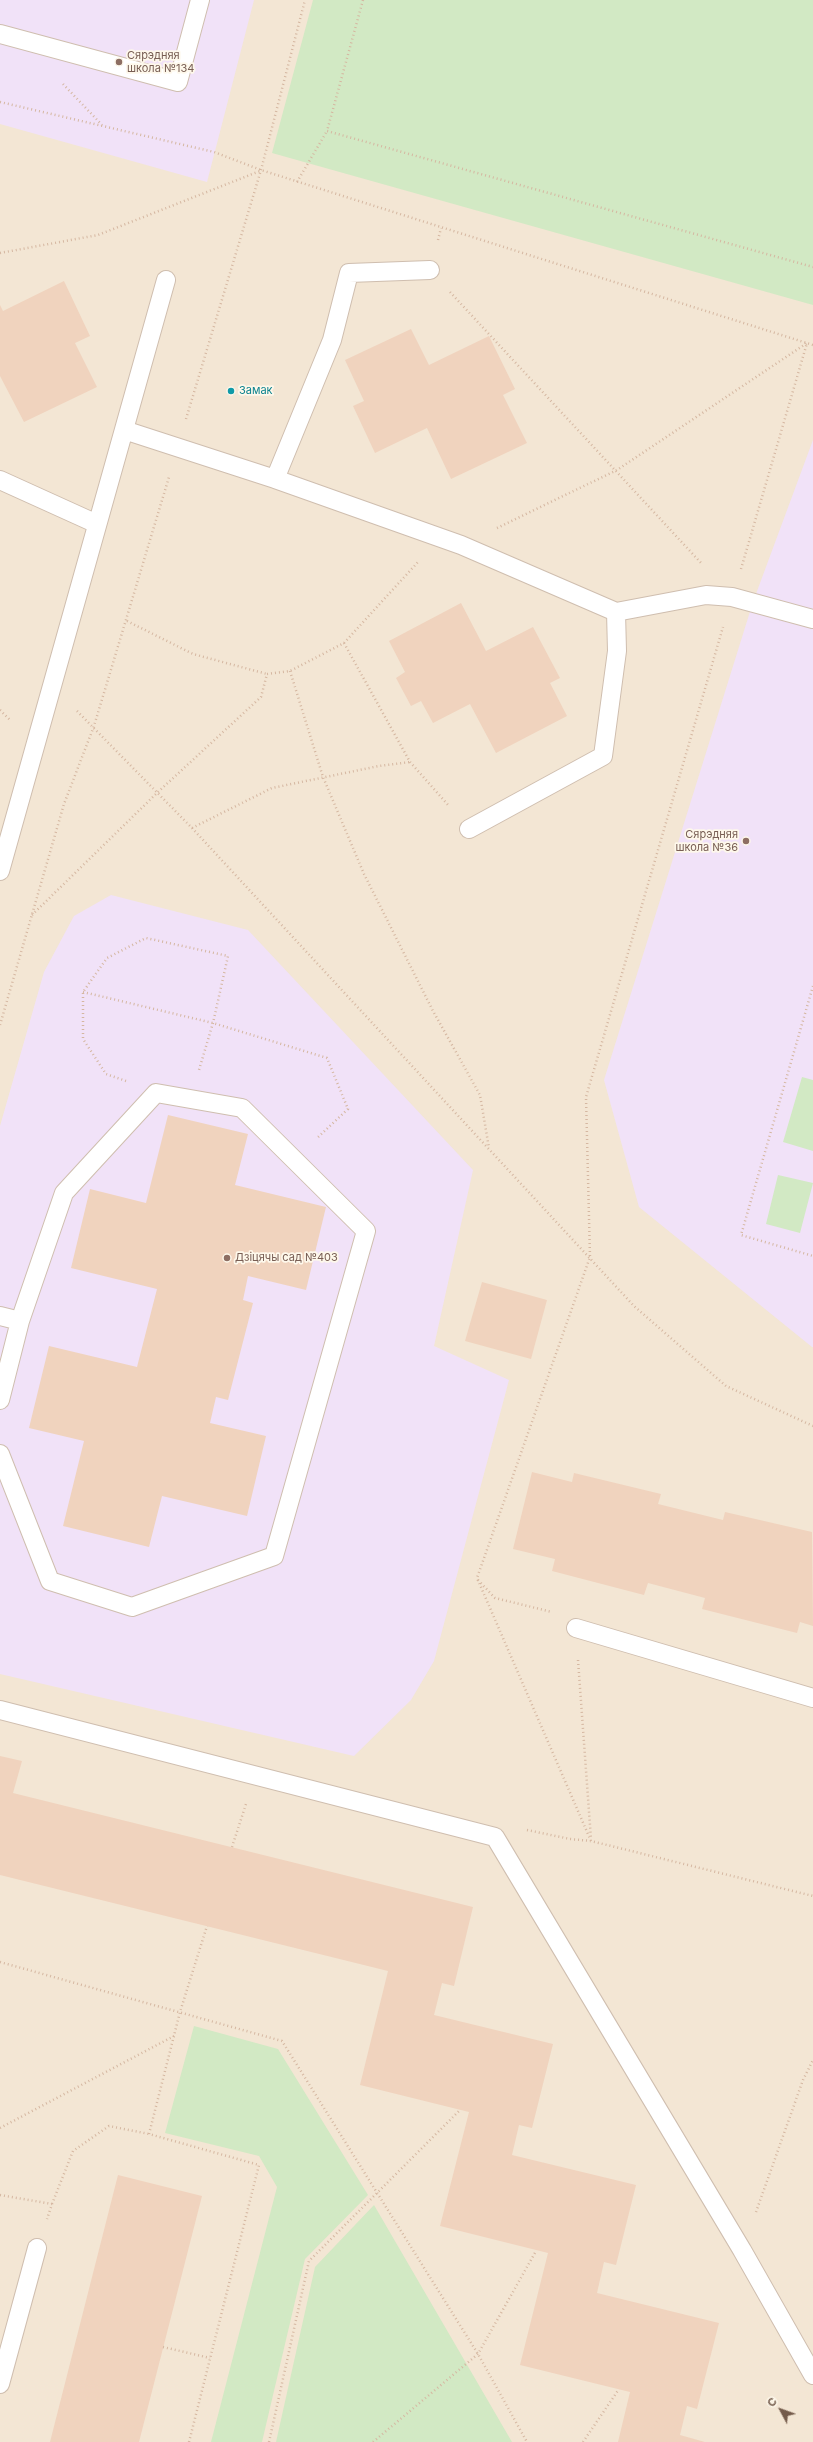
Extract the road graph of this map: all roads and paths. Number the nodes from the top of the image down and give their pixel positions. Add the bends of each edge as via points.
1 (200, 0) edge
2 (305, 0) edge
3 (363, 0) edge
4 (0, 34) edge
5 (0, 102) edge
6 (327, 131) junction
7 (261, 170) junction
8 (297, 182) junction
9 (441, 228) junction
10 (0, 253) edge
11 (813, 267) edge
12 (430, 270) junction
13 (166, 280) dead end
14 (807, 343) junction
15 (813, 345) edge
16 (124, 430) junction
17 (178, 447) junction
18 (617, 470) junction
19 (275, 479) junction
20 (0, 480) edge
21 (97, 524) junction
22 (461, 545) junction
23 (732, 598) junction
24 (616, 612) junction
25 (813, 619) edge
26 (127, 621) junction
27 (344, 643) junction
28 (290, 671) junction
29 (267, 674) junction
30 (52, 688) junction
31 (94, 726) junction
32 (410, 762) junction
33 (323, 777) junction
34 (158, 792) junction
35 (192, 828) junction
36 (470, 829) joint
37 (0, 871) edge
38 (31, 915) junction
39 (813, 986) edge
40 (83, 992) junction
41 (213, 1023) junction
42 (0, 1025) edge
43 (156, 1093) junction
44 (191, 1099) junction
45 (489, 1148) junction
46 (294, 1160) junction
47 (813, 1256) edge
48 (590, 1257) junction
49 (0, 1316) edge
50 (20, 1321) junction
51 (0, 1400) edge
52 (813, 1426) edge
53 (0, 1454) edge
54 (576, 1628) joint
55 (813, 1698) edge
56 (0, 1710) edge
57 (255, 1775) junction
58 (543, 1833) dead end
59 (591, 1841) junction
60 (232, 1847) dead end
61 (813, 1896) edge
62 (208, 1926) dead end
63 (0, 1962) edge
64 (180, 2012) junction
65 (174, 2036) junction
66 (813, 2060) edge
67 (460, 2110) dead end
68 (0, 2128) edge
69 (149, 2134) junction
70 (376, 2194) junction
71 (0, 2195) edge
72 (52, 2204) junction
73 (37, 2248) joint
74 (742, 2250) junction
75 (536, 2251) dead end
76 (163, 2347) dead end
77 (478, 2354) junction
78 (210, 2358) junction
79 (813, 2375) edge
80 (0, 2384) edge
81 (618, 2389) dead end
82 (189, 2442) edge
83 (269, 2442) edge
84 (373, 2442) edge
85 (527, 2442) edge
86 (583, 2442) edge

1 - 4 lane via 178,82
2 - 7 path
3 - 6 path
5 - 7 path via 214,152
6 - 8 path
6 - 11 path
7 - 8 path
7 - 10 path via 98,235
7 - 17 path
8 - 9 path
9 - 12 path
9 - 14 path
12 - 18 path
12 - 19 lane via 348,273 332,340
13 - 16 lane
14 - 15 path
14 - 18 path
14 - 23 path
16 - 17 lane
16 - 21 lane
17 - 19 lane
17 - 26 path
18 - 22 path
18 - 23 path
19 - 22 lane
20 - 21 lane
21 - 30 lane
22 - 24 lane
22 - 27 path via 418,561
23 - 24 lane via 706,595
23 - 25 lane
23 - 48 path via 586,1097
24 - 36 lane via 617,651 603,756
26 - 29 path via 193,654
26 - 31 path
27 - 28 path
27 - 32 path
28 - 29 path
28 - 33 path
29 - 34 path via 261,697
30 - 31 path
30 - 37 lane
31 - 34 path
31 - 38 path via 64,804
32 - 33 path
32 - 36 path
33 - 35 path via 272,788
33 - 45 path via 364,874 433,1011 480,1095
34 - 35 path
34 - 38 path
35 - 45 path
38 - 42 path
39 - 47 path via 741,1235
40 - 41 path
40 - 41 path via 107,958 146,938 228,956
40 - 43 path via 83,1039 106,1074
41 - 44 path
41 - 46 path via 327,1058 348,1109
43 - 44 lane
43 - 50 lane via 64,1193
44 - 46 lane via 242,1108
45 - 48 path
46 - 53 lane via 366,1231 274,1556 132,1607 50,1581
48 - 52 path via 634,1306 726,1386
48 - 59 path via 477,1578
49 - 50 lane
50 - 51 lane
54 - 55 lane
54 - 59 path
56 - 57 lane
57 - 60 path
57 - 74 lane via 495,1837
58 - 59 path
59 - 61 path
62 - 64 path
63 - 64 path
64 - 65 path
64 - 70 path via 282,2041
65 - 68 path
65 - 69 path
66 - 74 path via 803,2080
67 - 70 path
69 - 72 path via 109,2126 73,2151
69 - 78 path via 259,2165
70 - 77 path
70 - 83 path via 309,2262
71 - 72 path
72 - 73 path
73 - 80 lane
74 - 79 lane
75 - 77 path
76 - 78 path
77 - 84 path
77 - 85 path
78 - 82 path
81 - 86 path

